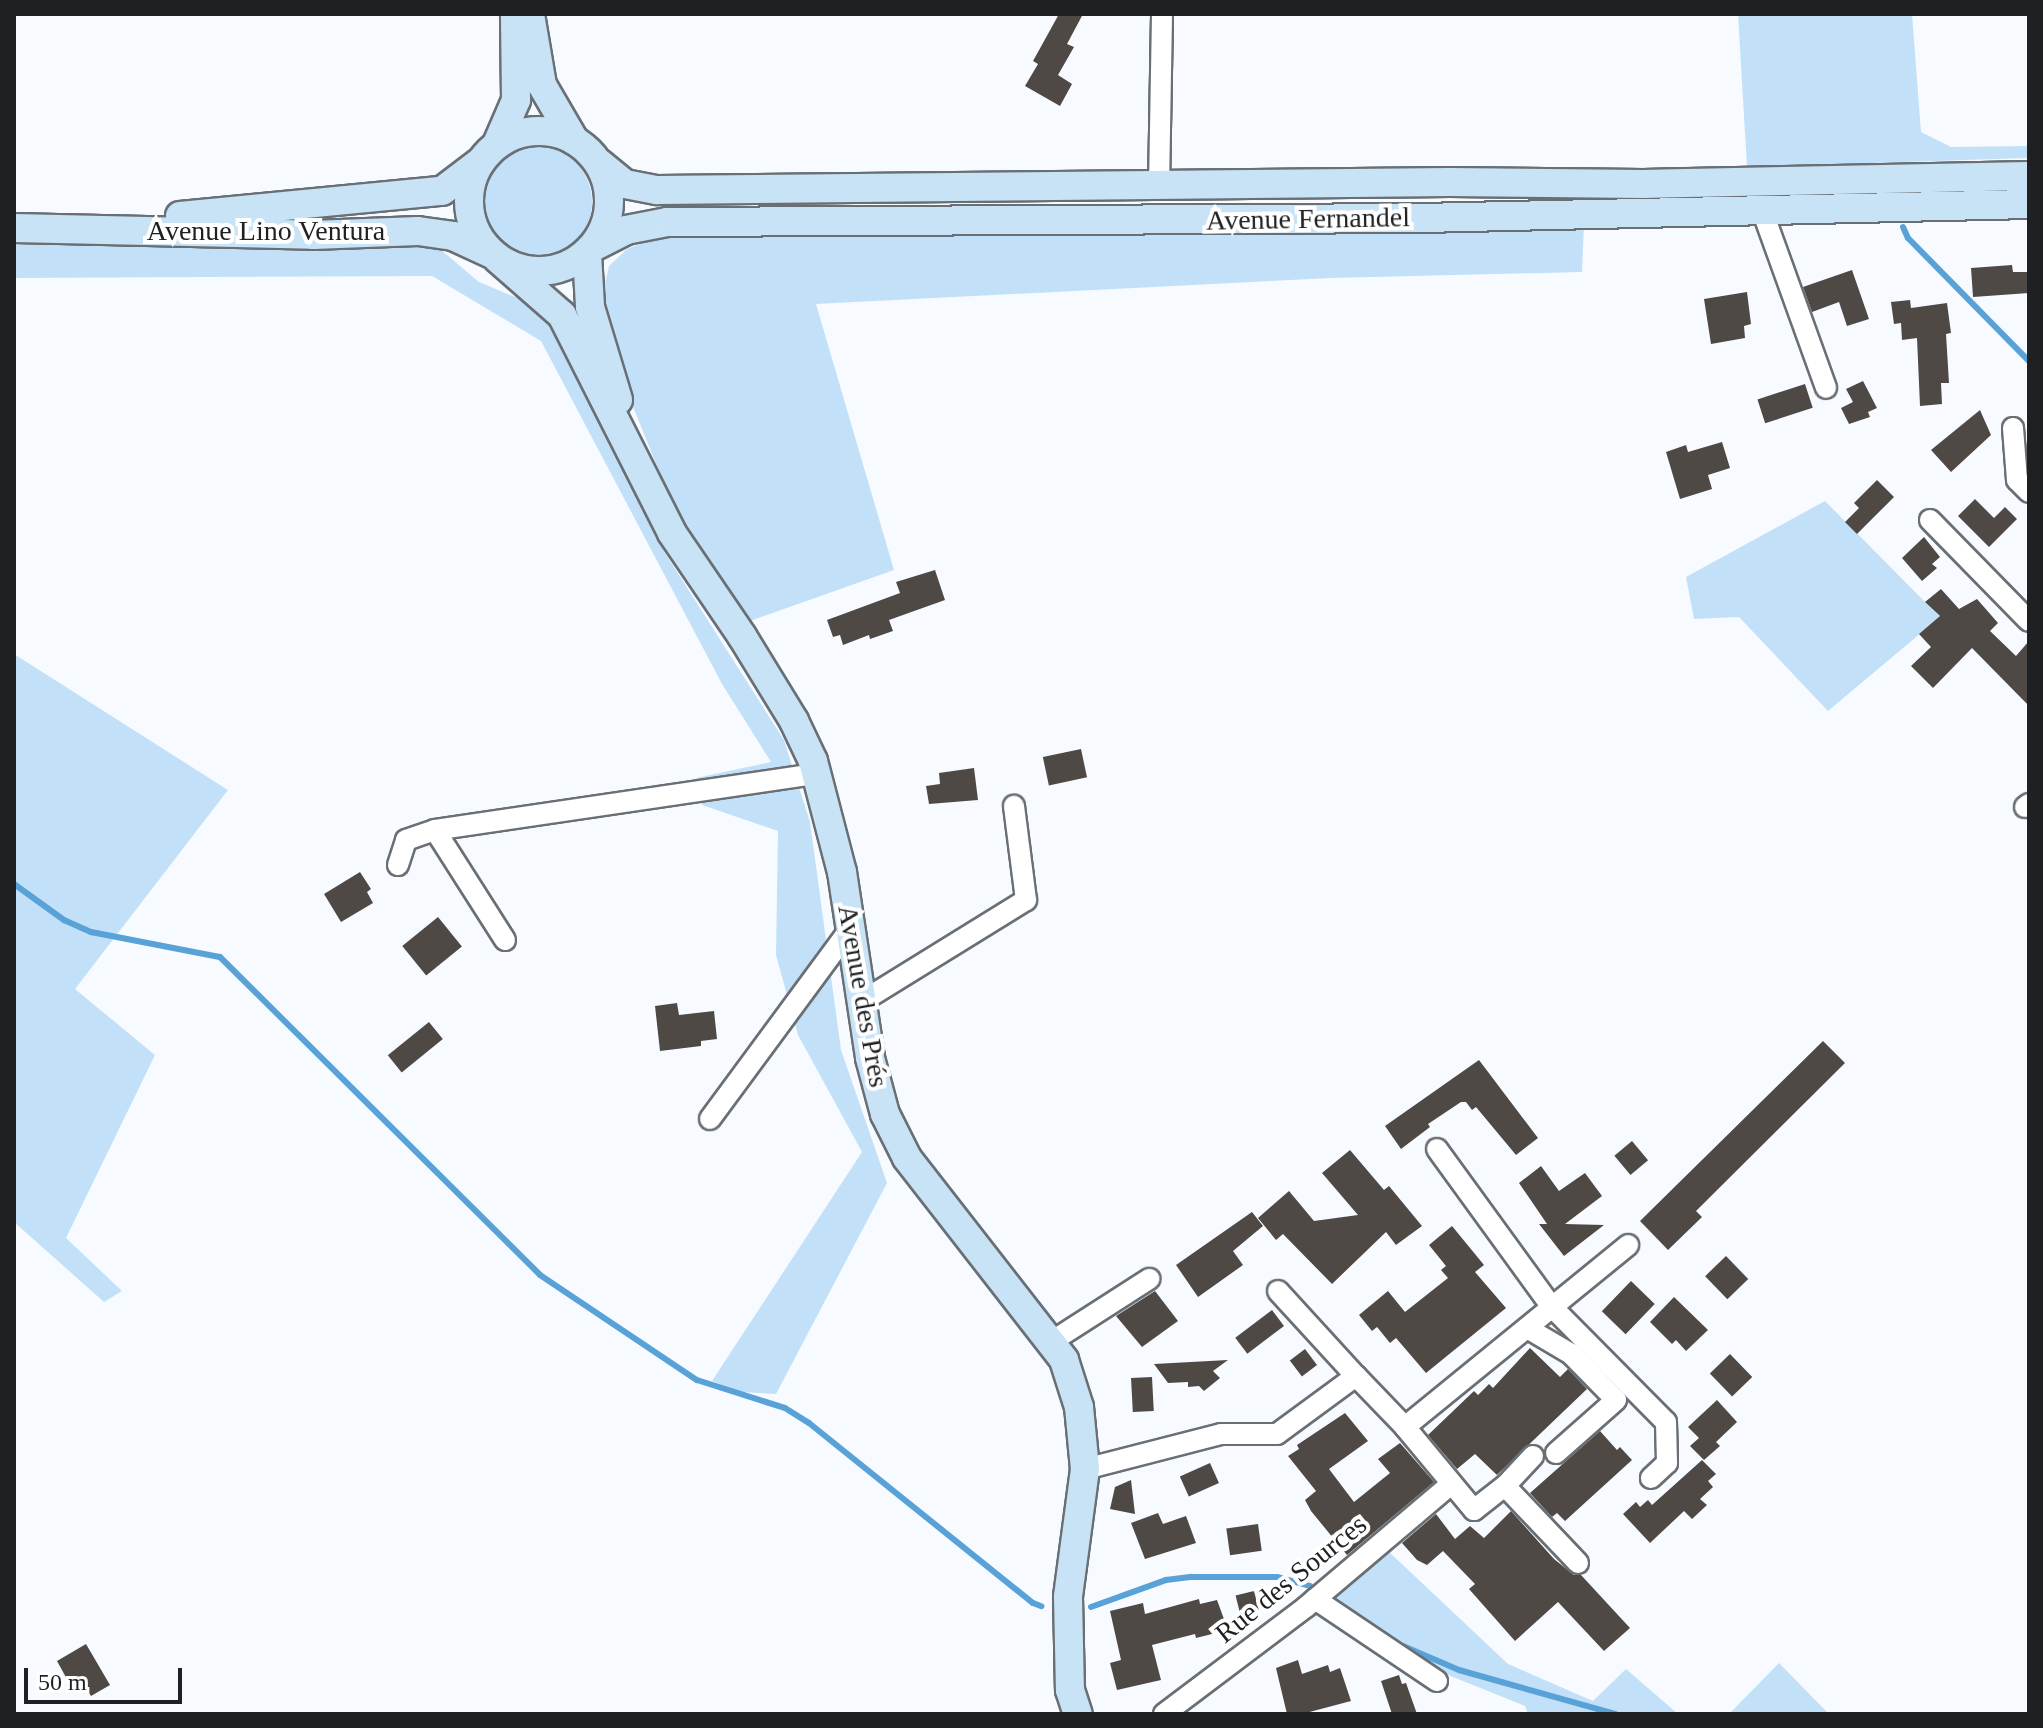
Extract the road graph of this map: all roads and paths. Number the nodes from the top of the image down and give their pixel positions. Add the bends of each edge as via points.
1 (1162, 14) edge
2 (520, 16) edge
3 (574, 140) junction
4 (489, 153) junction
5 (599, 163) junction
6 (2029, 176) edge
7 (1159, 187) junction
8 (2029, 204) edge
9 (1762, 210) junction
10 (25, 228) edge
11 (590, 250) junction
12 (495, 256) junction
13 (1826, 388) dead end
14 (2013, 428) dead end
15 (633, 460) junction
16 (2029, 492) edge
17 (1930, 520) dead end
18 (2029, 621) edge
19 (816, 774) junction
20 (1014, 806) dead end
21 (435, 830) junction
22 (398, 865) dead end
23 (850, 929) junction
24 (505, 940) dead end
25 (861, 1002) junction
26 (710, 1119) dead end
27 (1437, 1149) dead end
28 (1628, 1245) dead end
29 (1149, 1279) dead end
30 (1278, 1291) dead end
31 (1552, 1307) junction
32 (1527, 1328) junction
33 (1051, 1342) junction
34 (1356, 1376) junction
35 (1405, 1427) junction
36 (1556, 1453) dead end
37 (1533, 1456) dead end
38 (1085, 1469) junction
39 (1651, 1478) dead end
40 (1450, 1485) junction
41 (1505, 1486) junction
42 (1578, 1563) dead end
43 (1315, 1599) junction
44 (1437, 1681) dead end
45 (1078, 1714) edge
46 (1164, 1714) edge

1 - 7 street
2 - 3 main road via 542,85
2 - 4 main road via 516,100
3 - 4 main road via 535,131 515,135
3 - 5 main road
4 - 10 main road, Avenue Lino Ventura via 442,191 407,197
4 - 12 main road via 471,180 469,210 479,239
5 - 7 main road, Avenue Fernandel via 625,184 657,190
5 - 11 main road via 610,206 605,228
6 - 7 main road, Avenue Fernandel
8 - 9 main road, Avenue Fernandel
9 - 11 main road, Avenue Fernandel via 667,222 626,230
9 - 13 street
10 - 12 main road, Avenue Lino Ventura via 313,235 418,231 453,236
11 - 12 main road via 567,266 544,271 520,269
11 - 15 main road, Avenue des Prés via 590,307
12 - 15 main road, Avenue des Prés via 562,315
14 - 16 street via 2017,480
15 - 19 main road, Avenue des Prés via 672,533 794,721
17 - 18 street
19 - 21 street
19 - 23 main road, Avenue des Prés via 842,872
20 - 25 street via 1026,900
21 - 22 street via 406,840
21 - 24 street
23 - 25 main road, Avenue des Prés
23 - 26 street
25 - 33 main road, Avenue des Prés via 885,1114 907,1158
27 - 31 street
28 - 31 street
29 - 33 street
30 - 34 street
31 - 32 street
31 - 39 street via 1666,1422 1667,1463
32 - 35 street
32 - 36 street via 1571,1354 1616,1400
33 - 38 main road, Avenue des Prés via 1064,1360 1079,1407
34 - 35 street
34 - 38 street via 1277,1434 1221,1434
35 - 40 street
37 - 41 street
38 - 45 main road, Avenue des Prés via 1068,1597 1070,1690
40 - 41 street via 1474,1510
40 - 43 street, Rue des Sources
41 - 42 street
43 - 44 street
43 - 46 street, Rue des Sources

